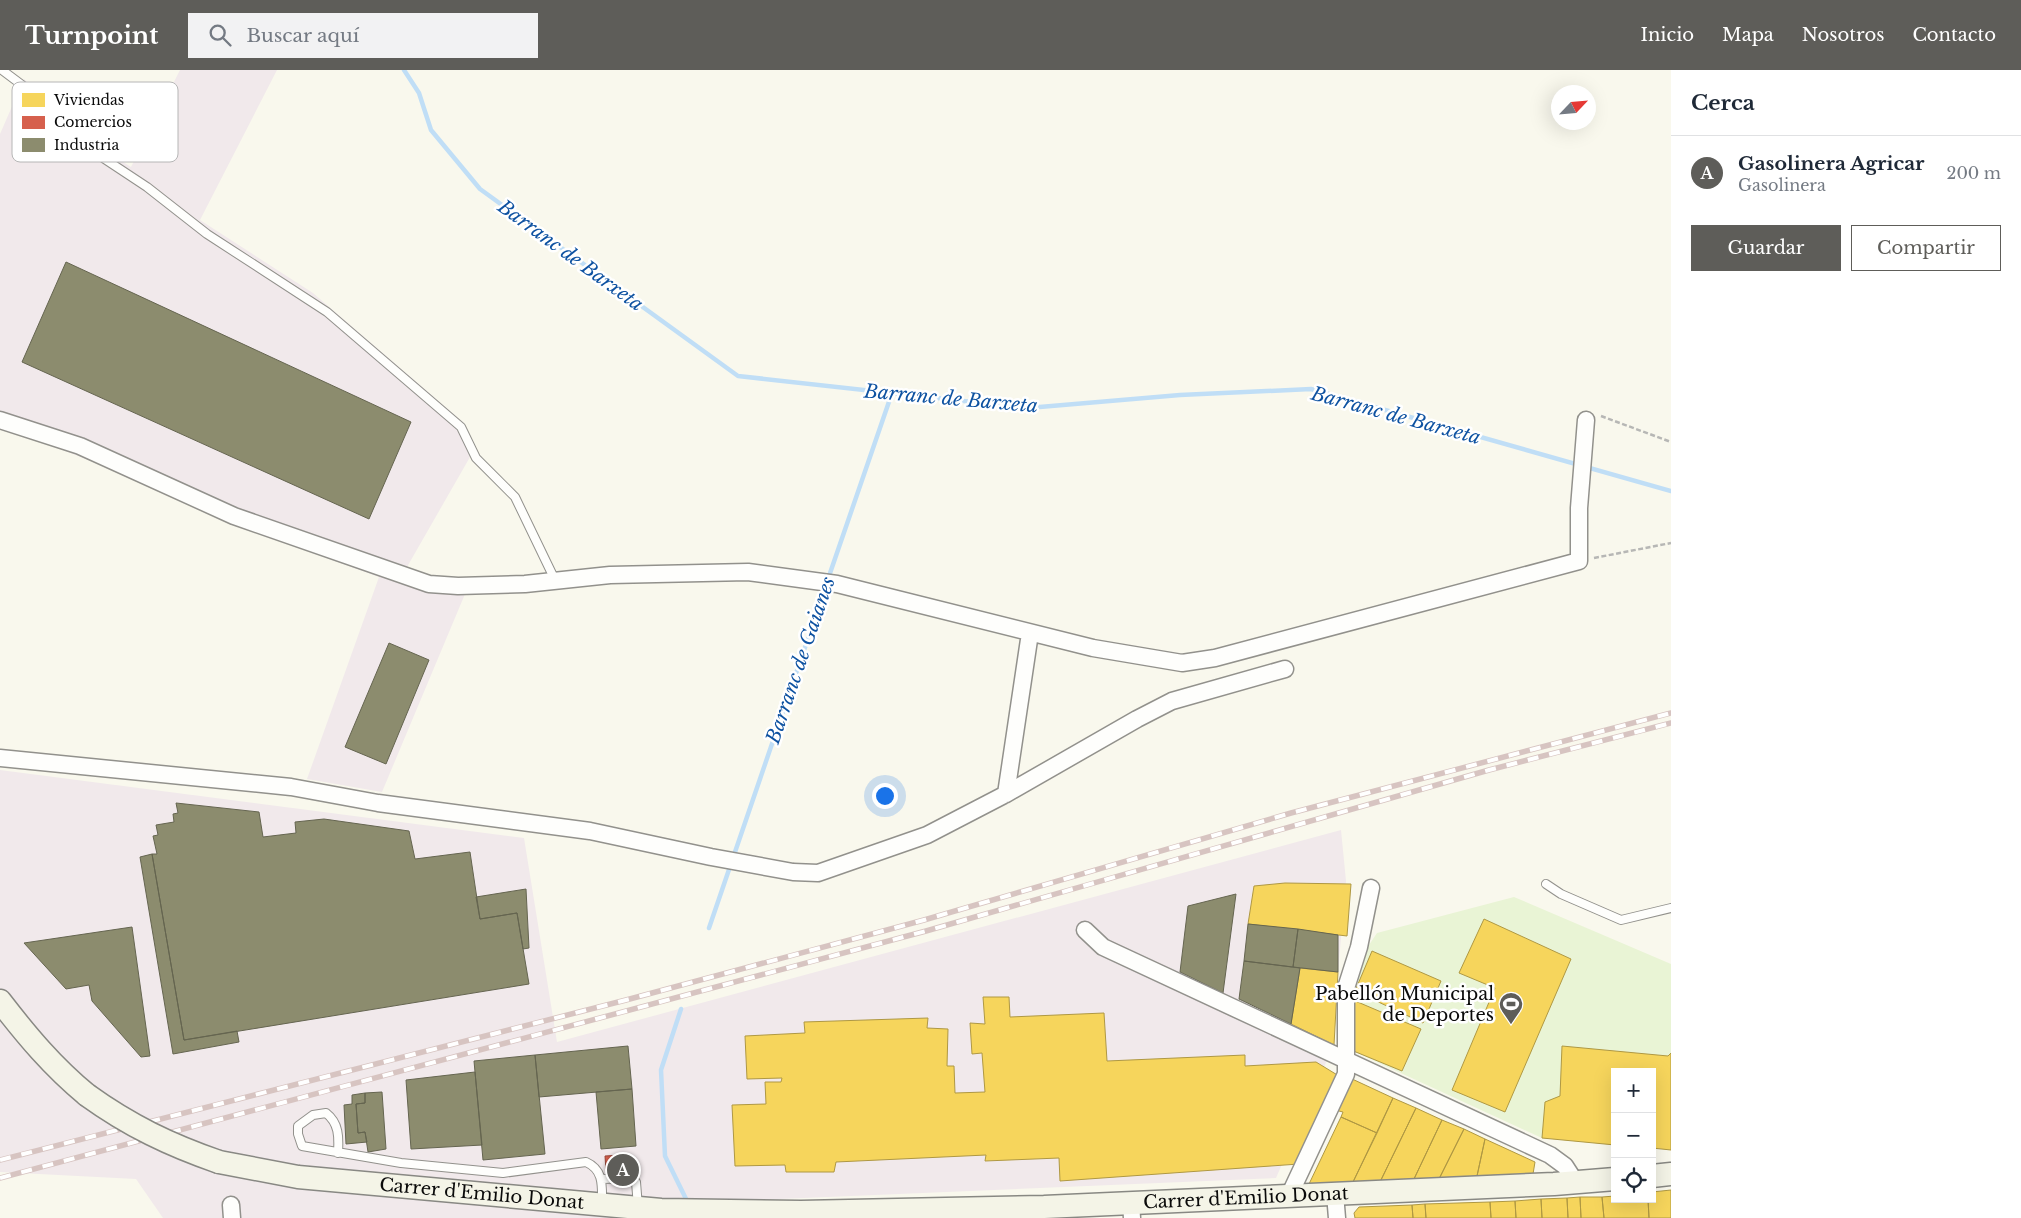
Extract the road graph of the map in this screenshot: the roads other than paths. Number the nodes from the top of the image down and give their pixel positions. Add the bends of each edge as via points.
1 (2, 70) edge
2 (18, 82) edge
3 (109, 162) edge
4 (0, 420) edge
5 (1586, 420) road end
6 (555, 580) junction
7 (1030, 633) junction
8 (1285, 669) dead end
9 (0, 758) edge
10 (1006, 794) junction
11 (1546, 884) dead end
12 (1371, 888) dead end
13 (1671, 908) edge
14 (1085, 930) dead end
15 (0, 1001) edge
16 (1345, 1061) junction
17 (338, 1153) junction
18 (1671, 1174) edge
19 (1656, 1176) edge
20 (602, 1179) junction
21 (1611, 1179) edge
22 (1576, 1183) junction
23 (1335, 1194) junction
24 (1289, 1196) junction
25 (602, 1203) junction
26 (638, 1207) junction
27 (1131, 1210) edge
28 (669, 1213) edge
29 (1045, 1213) edge
30 (902, 1214) edge
31 (1337, 1218) edge

1 - 2 lane
3 - 6 lane via 207,234 327,312 461,427 476,458 515,496
4 - 6 street via 80,446 234,516 429,584 525,584
5 - 7 street via 1579,508 1579,562 1215,658 1182,662 1094,648
6 - 7 street via 610,575 748,572 838,584
7 - 10 street
8 - 10 street via 1172,700
9 - 10 street via 291,787 378,803 590,831 711,857 793,872 818,873 927,835
11 - 13 lane via 1561,894 1621,920
12 - 16 street via 1359,947 1346,988
14 - 16 street via 1103,947
15 - 25 street, Carrer d'Emilio Donat, bridge via 58,1071 87,1095 150,1135 219,1162 298,1177
16 - 22 street via 1550,1155 1565,1166
16 - 24 street via 1346,1074
17 - 17 lane via 302,1146 298,1126 313,1115 326,1113 333,1118 337,1128
17 - 20 lane via 503,1173 586,1162 595,1166
18 - 19 street
20 - 25 lane
20 - 26 lane via 632,1178 636,1182
21 - 22 street, Carrer d'Emilio Donat
22 - 23 street, Carrer d'Emilio Donat
23 - 24 street, Carrer d'Emilio Donat
23 - 31 street
24 - 27 street, Carrer d'Emilio Donat
25 - 26 street, Carrer d'Emilio Donat
26 - 28 street, Carrer d'Emilio Donat
27 - 29 street, Carrer d'Emilio Donat
28 - 30 street, Carrer d'Emilio Donat
29 - 30 street, Carrer d'Emilio Donat

